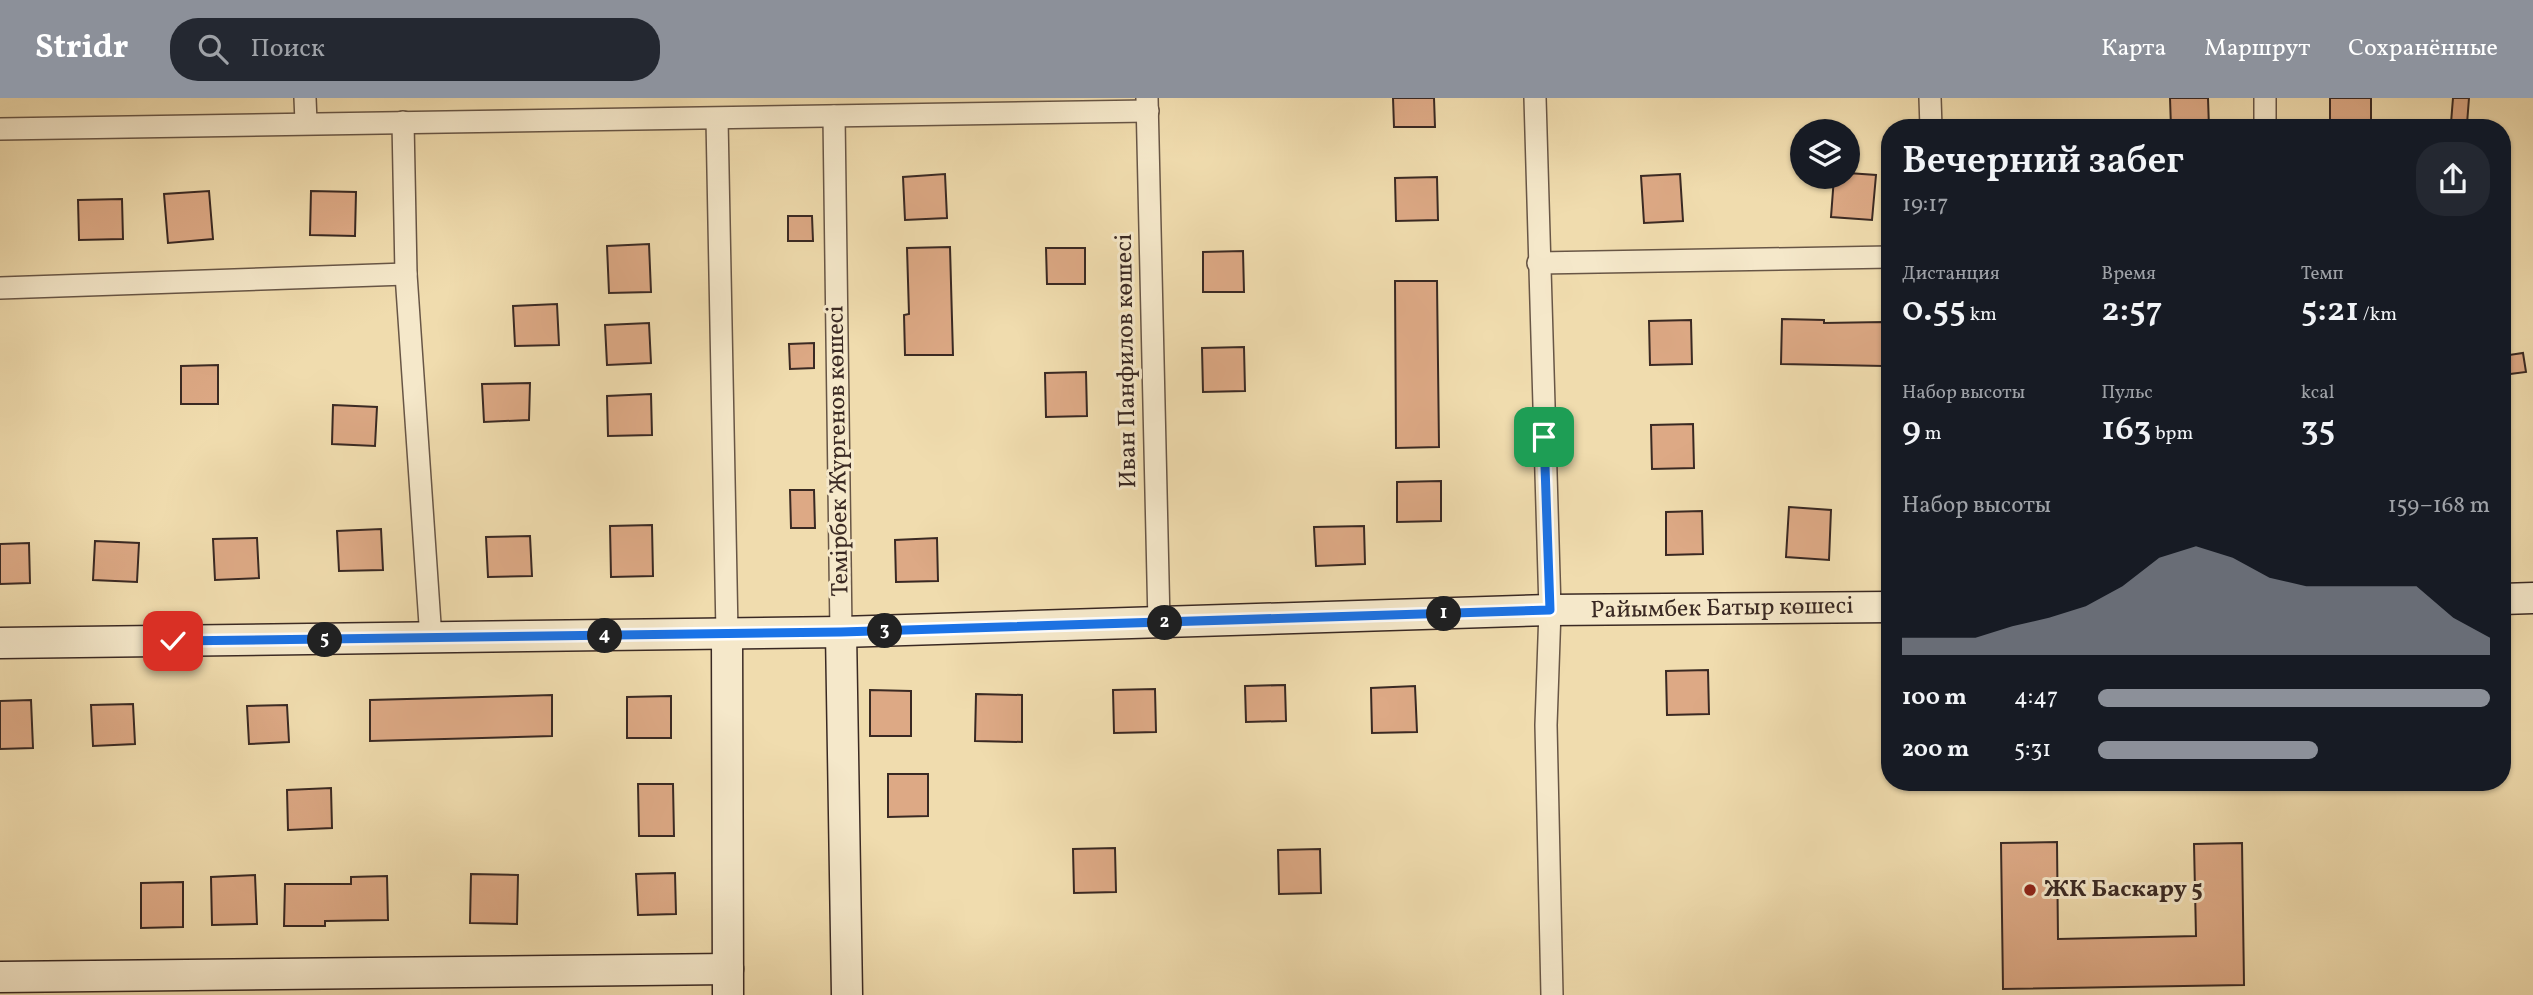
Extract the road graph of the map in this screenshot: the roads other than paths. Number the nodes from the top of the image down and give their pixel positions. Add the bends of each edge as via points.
1 (305, 98) edge
2 (1535, 98) edge
3 (1930, 98) edge
4 (2264, 98) edge
5 (1147, 105) edge
6 (834, 116) junction
7 (717, 119) junction
8 (1931, 119) edge
9 (2265, 119) edge
10 (306, 122) junction
11 (403, 122) junction
12 (0, 129) edge
13 (1881, 257) edge
14 (1538, 263) junction
15 (406, 274) junction
16 (0, 288) edge
17 (2533, 598) edge
18 (2511, 599) edge
19 (1881, 607) edge
20 (1550, 610) junction
21 (1160, 623) junction
22 (841, 632) junction
23 (727, 633) junction
24 (431, 639) junction
25 (0, 643) edge
26 (599, 972) junction
27 (0, 977) edge
28 (728, 982) edge
29 (666, 995) edge
30 (847, 995) edge
31 (1552, 995) edge

1 - 10 street
2 - 14 street
3 - 8 street
4 - 9 street
5 - 6 street
5 - 21 street, Иван Панфилов көшесі
6 - 7 street
6 - 22 street, Темірбек Жүргенов көшесі
7 - 11 street
7 - 23 street
10 - 11 street
10 - 12 street
11 - 15 street
13 - 14 street
14 - 20 street
15 - 16 street
15 - 24 street
17 - 18 street
19 - 20 street, Райымбек Батыр көшесі
20 - 21 street, Райымбек Батыр көшесі
20 - 31 street via 1546,725
21 - 22 street, Райымбек Батыр көшесі
22 - 23 street, Райымбек Батыр көшесі
22 - 30 street, Темірбек Жүргенов көшесі
23 - 24 street, Райымбек Батыр көшесі
23 - 28 street
24 - 25 street, Райымбек Батыр көшесі
26 - 27 street
26 - 28 street
26 - 29 street via 650,983

